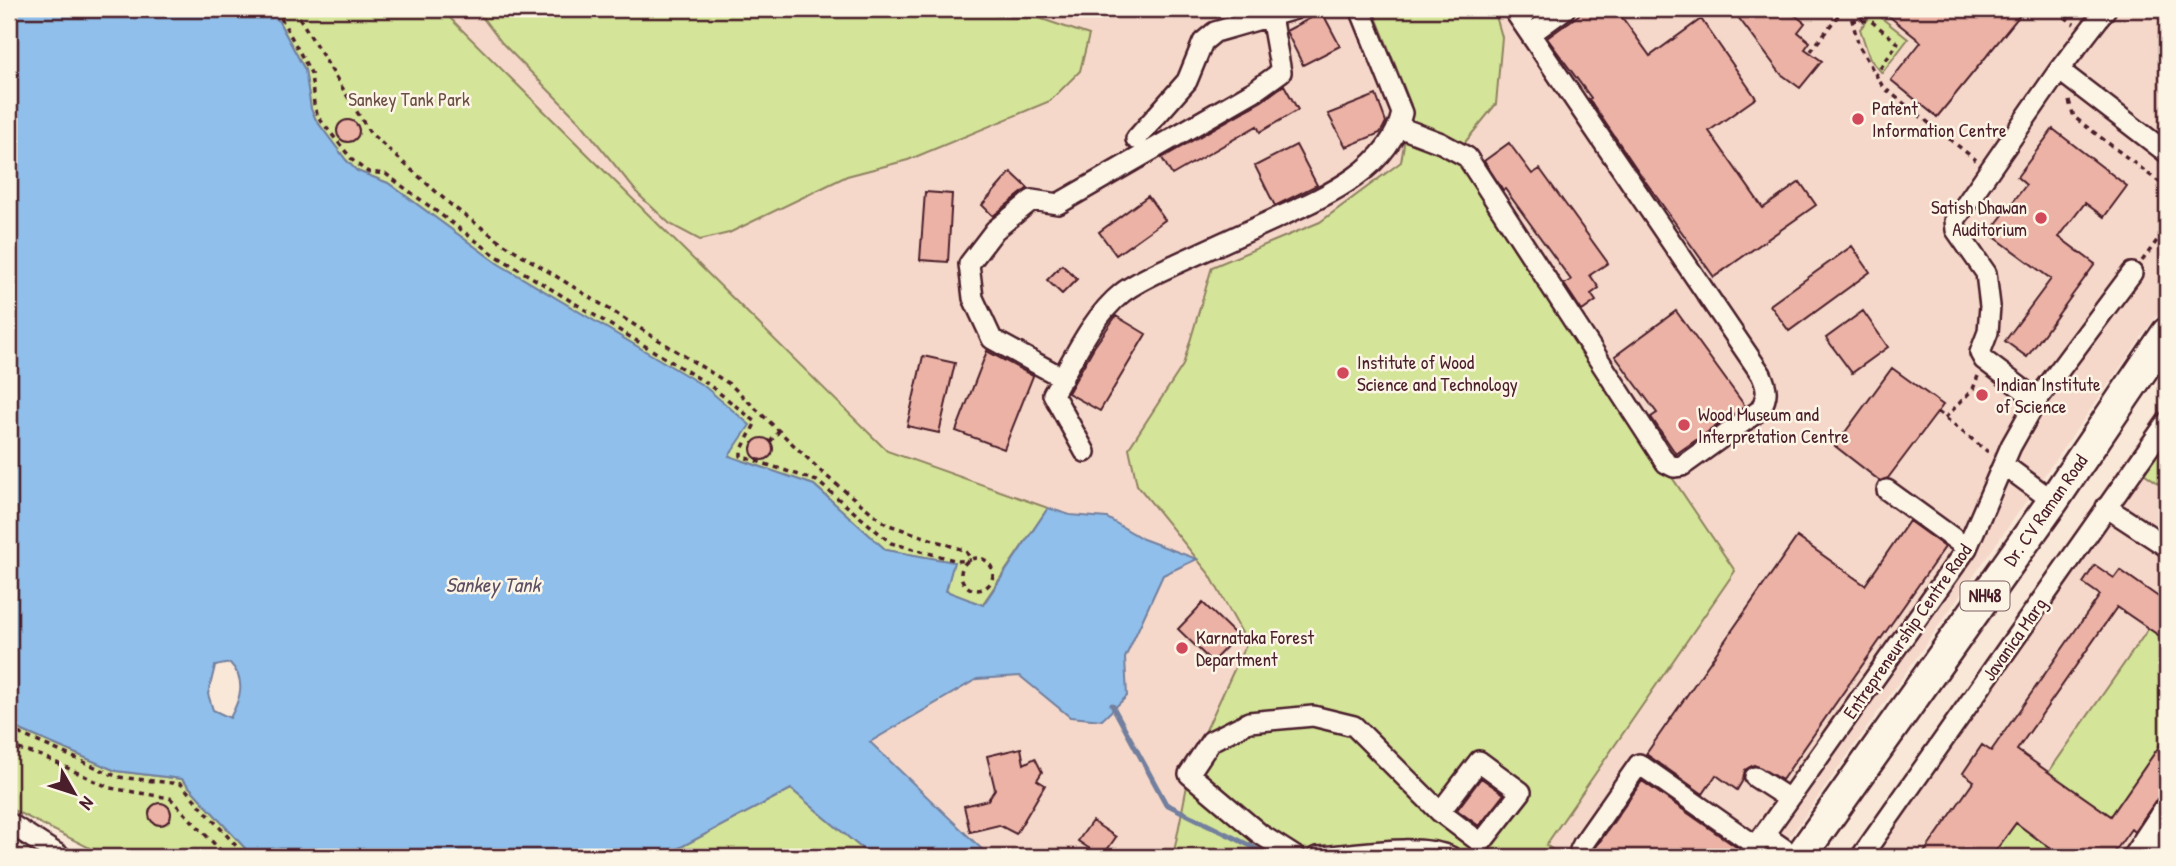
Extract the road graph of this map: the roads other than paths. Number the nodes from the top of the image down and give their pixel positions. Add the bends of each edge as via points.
1 (1295, 9) edge
2 (1360, 9) edge
3 (1513, 9) edge
4 (1565, 9) edge
5 (2106, 9) edge
6 (1271, 16) junction
7 (1532, 33) junction
8 (2059, 70) junction
9 (1399, 127) junction
10 (1136, 139) dead end
11 (2167, 153) edge
12 (2132, 273) road end
13 (2167, 333) edge
14 (2167, 362) edge
15 (1063, 378) junction
16 (2037, 400) junction
17 (2167, 422) edge
18 (1085, 452) dead end
19 (2004, 465) junction
20 (1887, 490) dead end
21 (2053, 501) junction
22 (2106, 507) junction
23 (2167, 547) edge
24 (1967, 548) junction
25 (1755, 777) dead end
26 (1789, 799) junction
27 (2167, 804) edge
28 (1440, 812) dead end
29 (9, 823) edge
30 (2146, 836) junction
31 (1756, 846) edge
32 (2167, 851) edge
33 (62, 857) edge
34 (1296, 857) edge
35 (1317, 857) edge
36 (1451, 857) edge
37 (1581, 857) edge
38 (1798, 857) edge
39 (1824, 857) edge
40 (1861, 857) edge
41 (2132, 857) edge

1 - 6 street
2 - 9 street via 1402,113
3 - 7 street
4 - 7 street
5 - 8 street
6 - 10 street via 1215,32 1203,42 1187,81
6 - 15 street via 1281,72 1058,204 1032,200 995,230 969,264 973,298 992,339
7 - 9 street via 1768,389 1760,410 1682,466 1666,463 1467,157
8 - 11 street
8 - 16 street via 1955,220 1955,230 1986,273 1990,306 1980,353
9 - 15 street via 1380,155 1326,195 1137,282 1103,311
12 - 16 street, Entrepreneurship Centre Raod
13 - 21 highway, Dr. CV Raman Road / NH48
14 - 39 highway, Dr. CV Raman Road / NH48
15 - 18 street via 1053,394
16 - 19 street, Entrepreneurship Centre Raod
17 - 22 street, Javanica Marg
19 - 21 street
19 - 24 street, Entrepreneurship Centre Raod
20 - 24 street
21 - 38 highway, Dr. CV Raman Road / NH48
22 - 23 street
22 - 40 street, Javanica Marg
24 - 26 street, Entrepreneurship Centre Raod
25 - 26 street
26 - 31 street, Entrepreneurship Centre Raod
27 - 30 street
28 - 34 street via 1354,726 1313,716 1249,722 1211,741 1189,775 1260,834
29 - 33 street
30 - 32 street
30 - 41 street
31 - 37 street via 1639,764 1583,844
31 - 38 street
35 - 36 street via 1395,850

